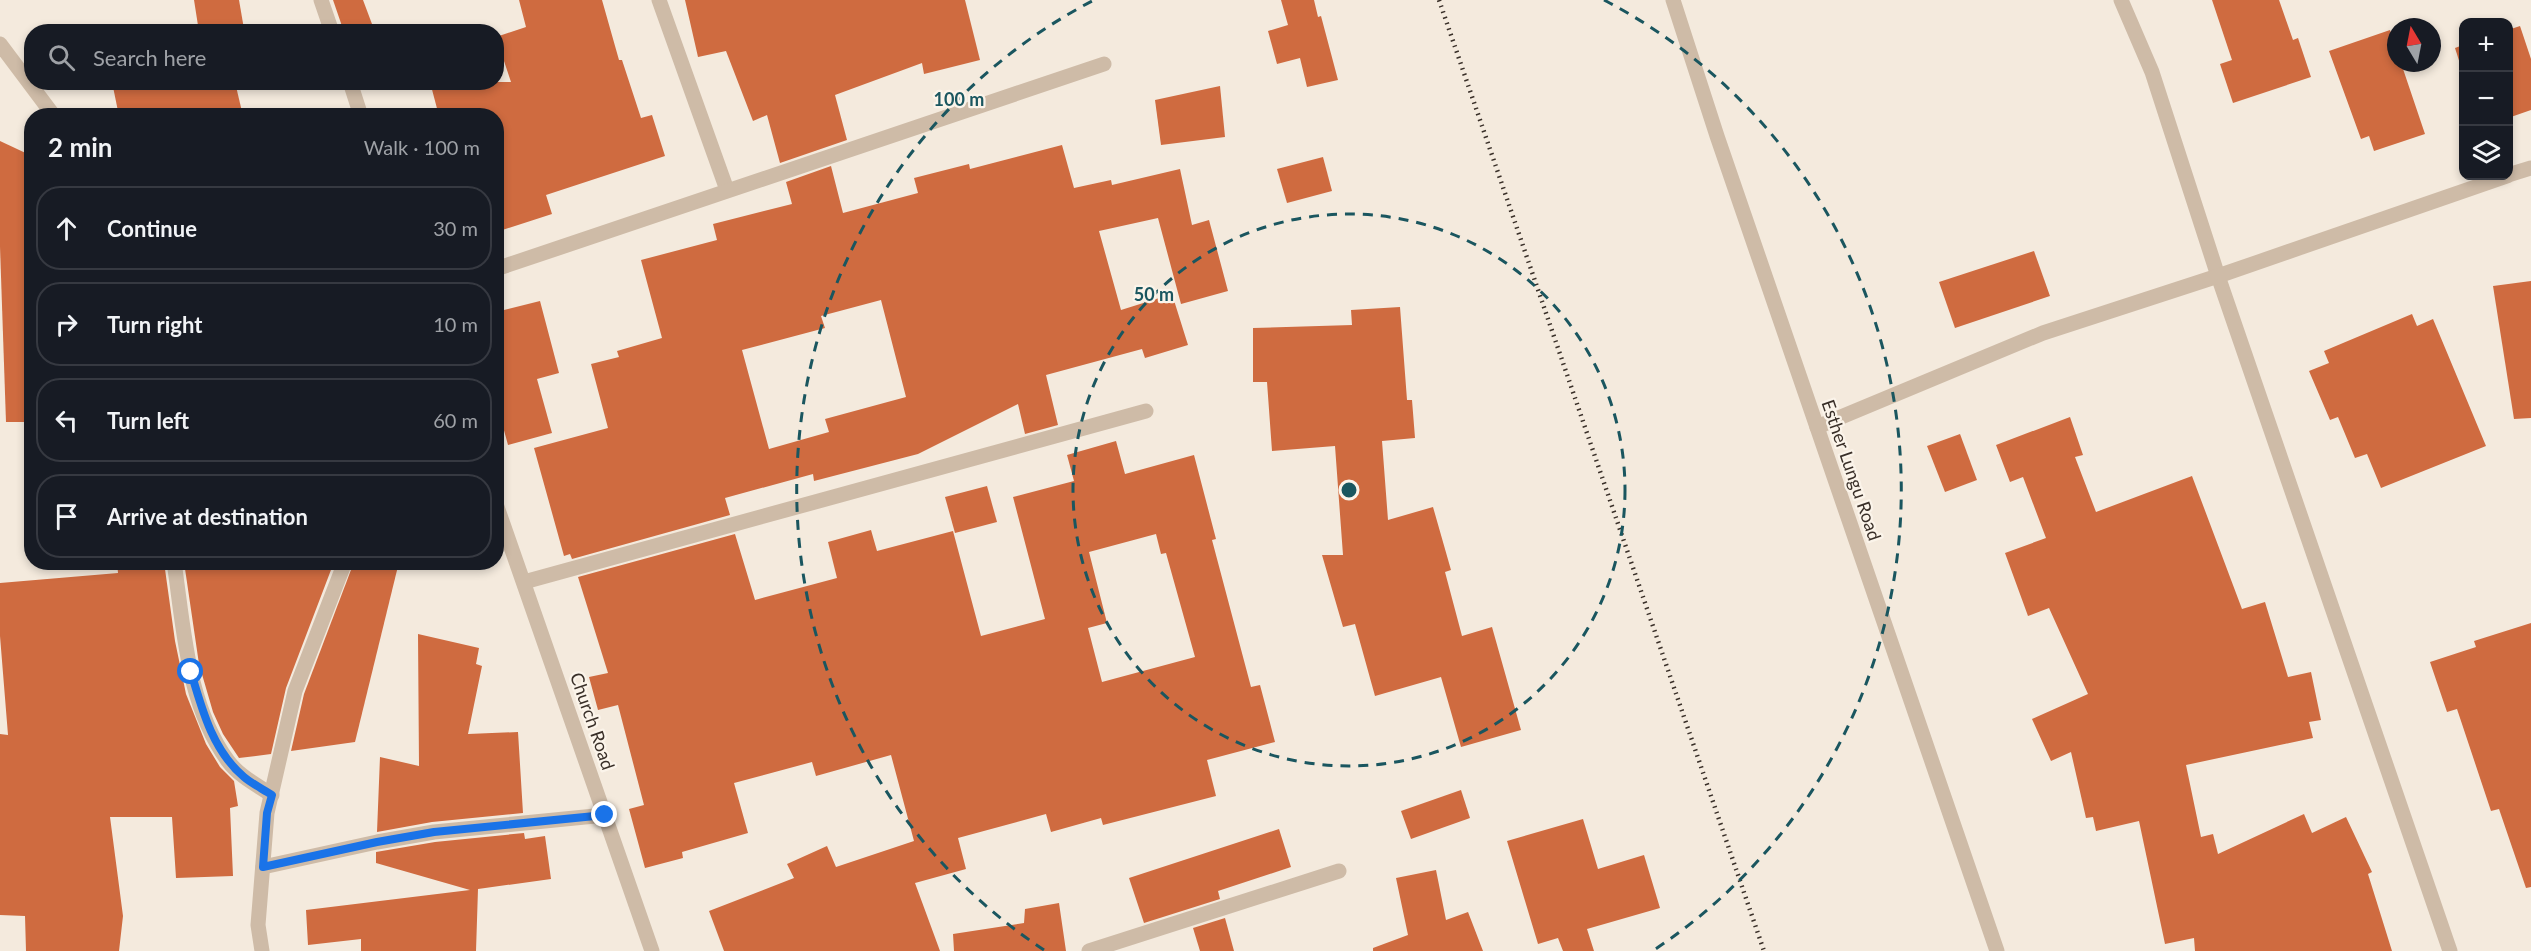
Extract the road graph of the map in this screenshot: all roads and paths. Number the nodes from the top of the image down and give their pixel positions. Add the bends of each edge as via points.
1 (321, 0) edge
2 (658, 0) edge
3 (1672, 0) edge
4 (2121, 0) edge
5 (329, 24) edge
6 (0, 44) edge
7 (1104, 64) dead end
8 (24, 76) edge
9 (34, 90) edge
10 (353, 90) edge
11 (48, 108) edge
12 (358, 108) edge
13 (2531, 168) edge
14 (2513, 173) edge
15 (2494, 180) edge
16 (727, 190) junction
17 (504, 266) edge
18 (2218, 276) junction
19 (1146, 411) dead end
20 (1817, 427) junction
21 (504, 526) edge
22 (175, 570) edge
23 (342, 570) edge
24 (524, 582) junction
25 (272, 795) junction
26 (605, 815) junction
27 (263, 867) junction
28 (1339, 871) dead end
29 (262, 951) edge
30 (652, 951) edge
31 (1089, 951) edge
32 (1997, 951) edge
33 (2450, 951) edge

1 - 5 street
2 - 16 street
3 - 20 street, Esther Lungu Road
4 - 18 street via 2152,72
6 - 8 street
7 - 16 street
9 - 11 street
10 - 12 street
13 - 14 street
15 - 18 street
16 - 17 street
18 - 20 street via 2043,333
18 - 33 street
19 - 24 street
20 - 32 street, Esther Lungu Road
21 - 24 street, Church Road
22 - 25 street via 191,672 205,721 229,762
23 - 25 street via 295,691
24 - 26 street, Church Road
25 - 27 street
26 - 27 street via 434,832
26 - 30 street, Church Road
27 - 29 street via 258,925
28 - 31 street

